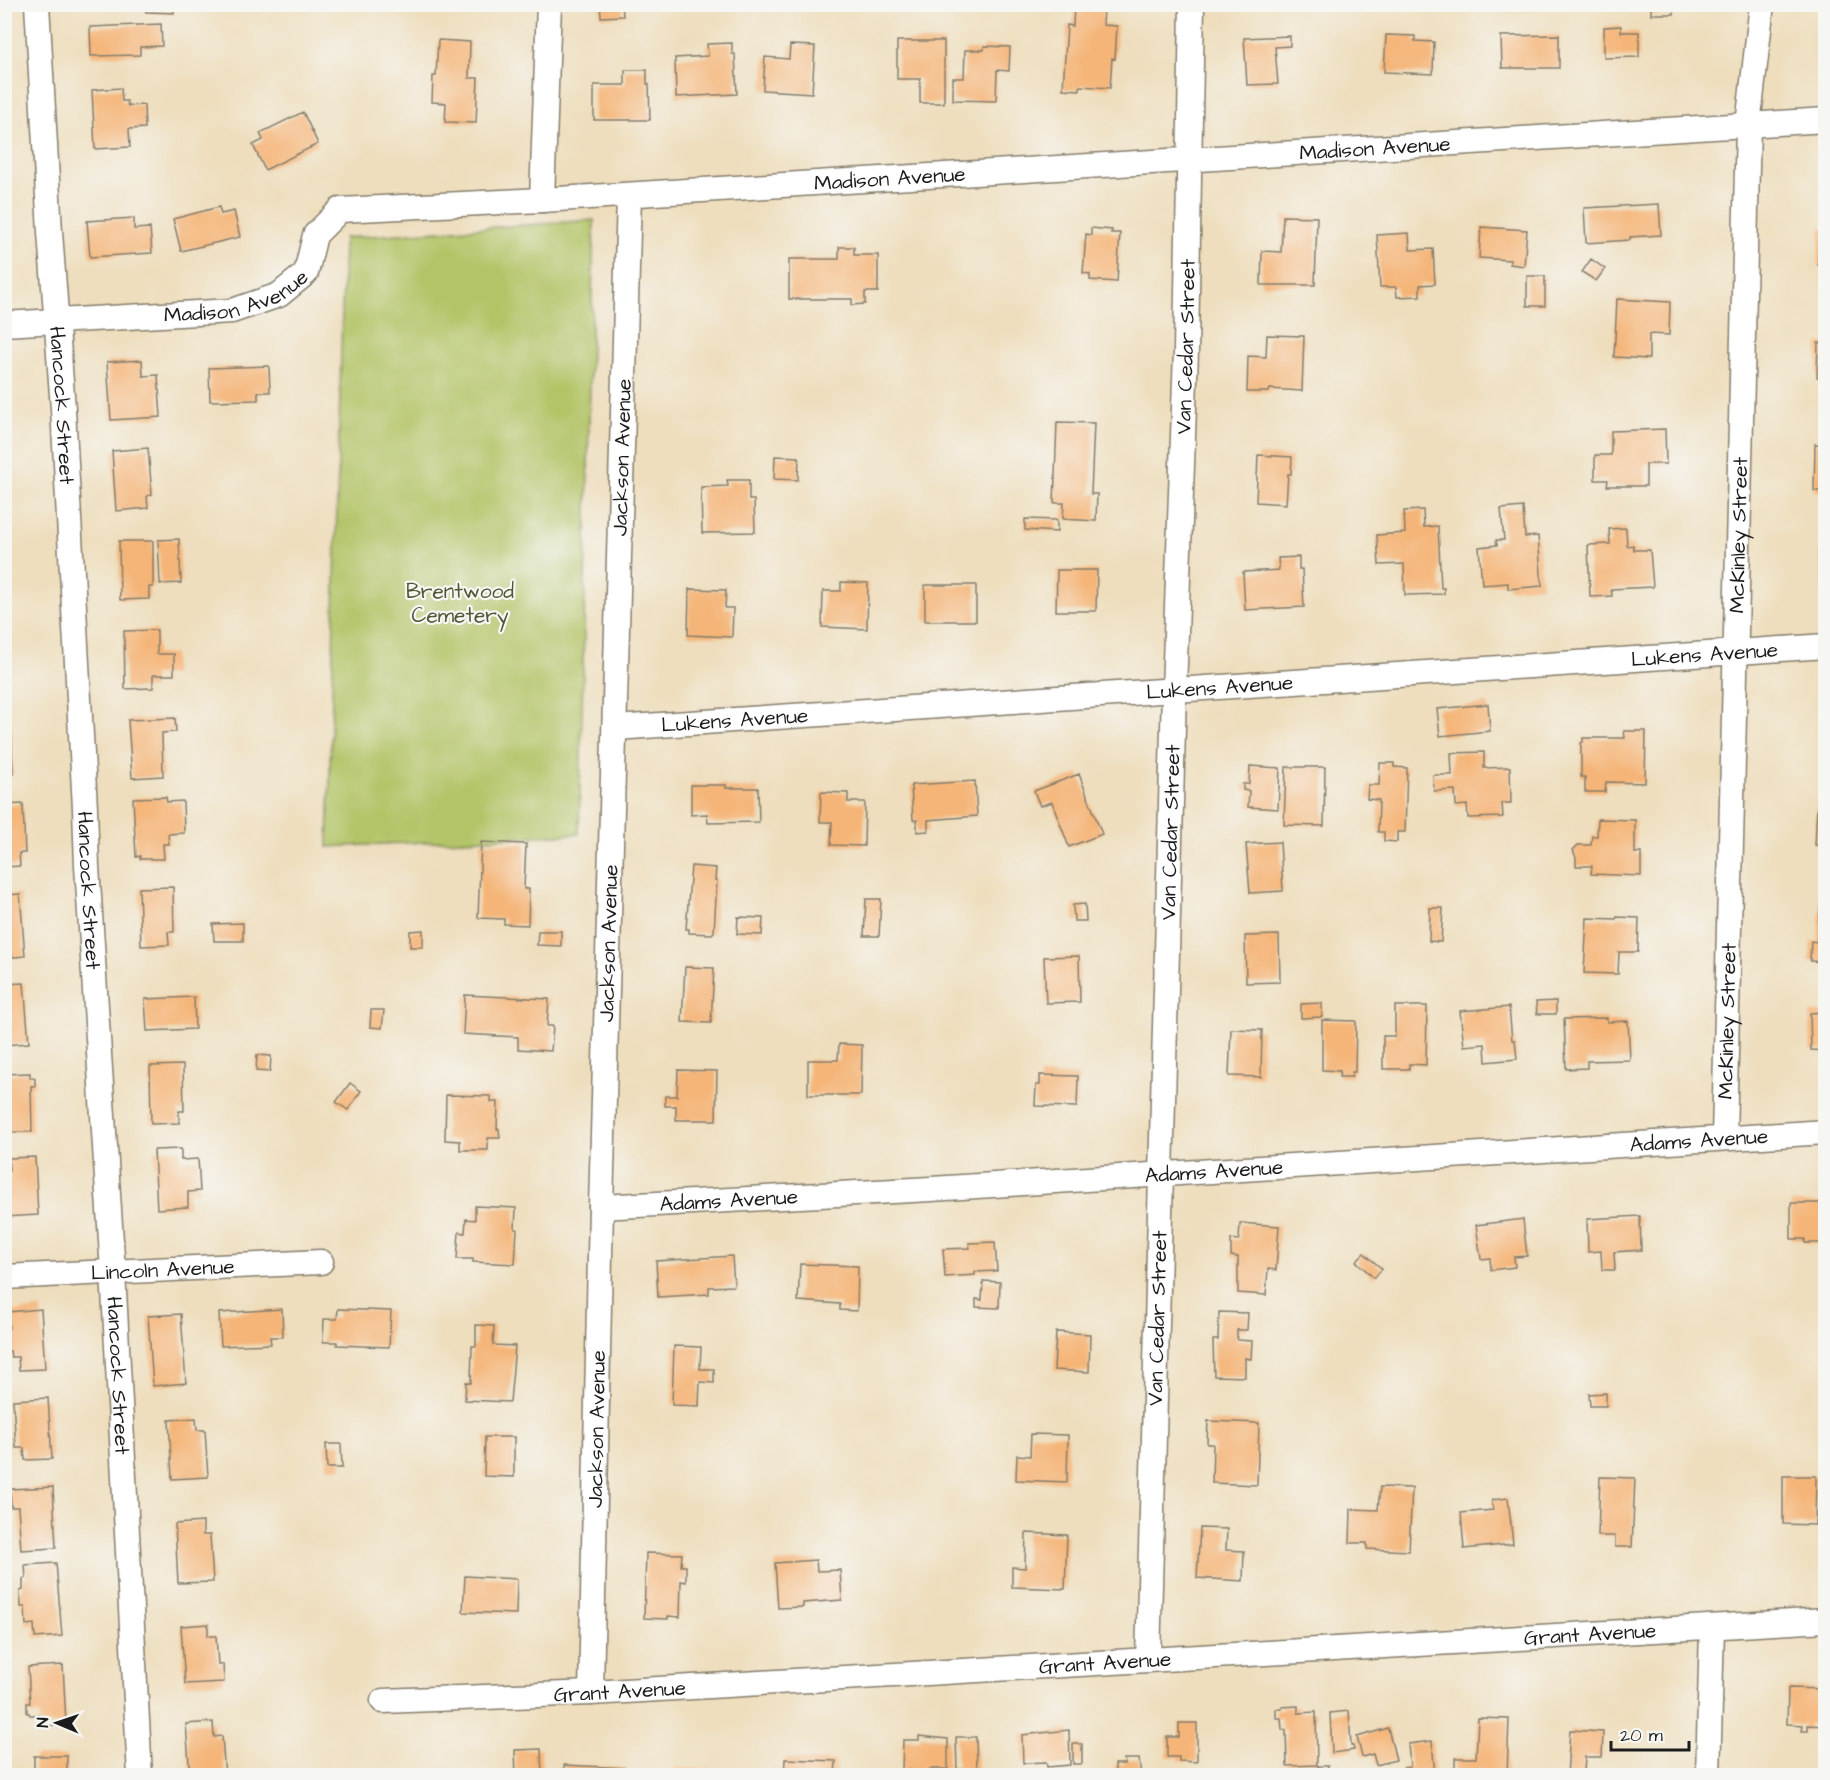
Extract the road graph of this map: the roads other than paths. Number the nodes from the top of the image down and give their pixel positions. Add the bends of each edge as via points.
1 (37, 4) edge
2 (549, 4) edge
3 (1192, 4) edge
4 (1762, 4) edge
5 (1826, 120) edge
6 (1748, 125) junction
7 (1189, 159) junction
8 (628, 195) junction
9 (542, 200) junction
10 (57, 322) junction
11 (4, 324) edge
12 (1826, 646) edge
13 (1735, 652) junction
14 (1174, 691) junction
15 (615, 728) junction
16 (1826, 1132) edge
17 (1724, 1138) junction
18 (1160, 1175) junction
19 (601, 1207) junction
20 (321, 1262) dead end
21 (113, 1272) junction
22 (4, 1277) edge
23 (1826, 1620) edge
24 (1712, 1628) junction
25 (1148, 1660) junction
26 (591, 1693) junction
27 (383, 1701) dead end
28 (140, 1776) edge
29 (1708, 1776) edge

1 - 10 street, Hancock Street
2 - 9 street
3 - 7 street, Van Cedar Street
4 - 6 street, McKinley Street
5 - 6 street, Madison Avenue
6 - 7 street, Madison Avenue
6 - 13 street, McKinley Street
7 - 8 street, Madison Avenue
7 - 14 street, Van Cedar Street
8 - 9 street, Madison Avenue
8 - 15 street, Jackson Avenue
9 - 10 street, Madison Avenue via 340,210 315,235 306,273 279,295 232,311
10 - 11 street, Madison Avenue
10 - 21 street, Hancock Street
12 - 13 street, Lukens Avenue
13 - 14 street, Lukens Avenue
13 - 17 street, McKinley Street
14 - 15 street, Lukens Avenue
14 - 18 street, Van Cedar Street
15 - 19 street, Jackson Avenue
16 - 17 street, Adams Avenue
17 - 18 street, Adams Avenue
18 - 19 street, Adams Avenue
18 - 25 street, Van Cedar Street
19 - 26 street, Jackson Avenue
20 - 21 street, Lincoln Avenue
21 - 22 street, Lincoln Avenue
21 - 28 street, Hancock Street
23 - 24 street, Grant Avenue
24 - 25 street, Grant Avenue
24 - 29 street
25 - 26 street, Grant Avenue
26 - 27 street, Grant Avenue

